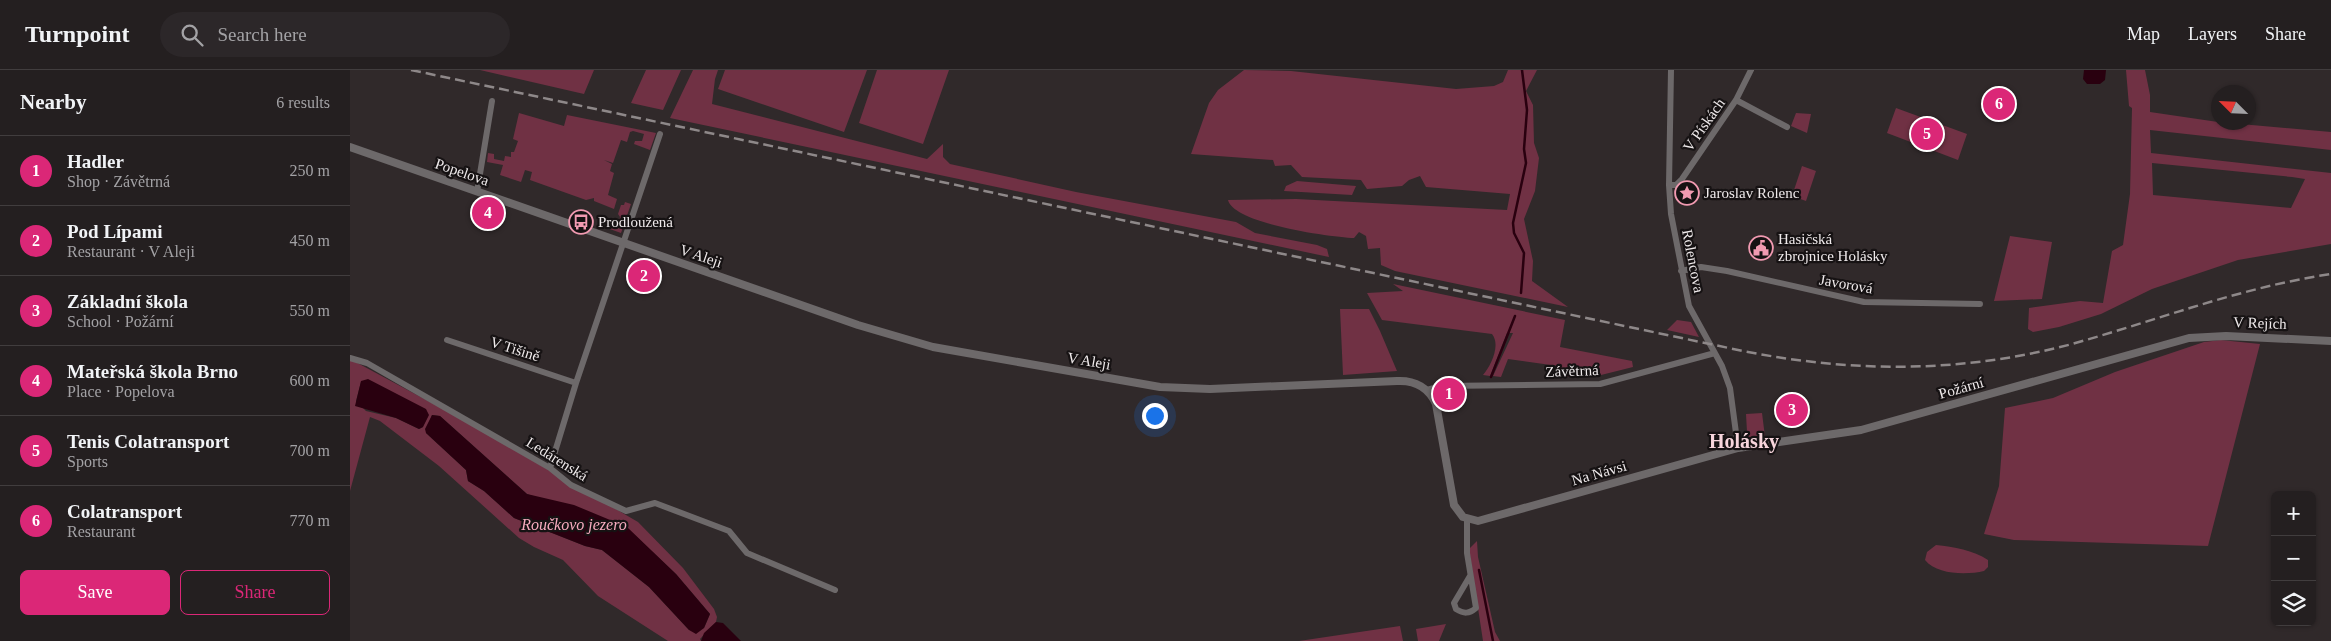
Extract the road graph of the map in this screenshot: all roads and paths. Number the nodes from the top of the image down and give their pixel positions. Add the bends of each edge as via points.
1 (1671, 70) edge
2 (1751, 70) edge
3 (1736, 100) junction
4 (492, 101) dead end
5 (1787, 127) dead end
6 (660, 134) dead end
7 (350, 148) edge
8 (1669, 185) junction
9 (477, 192) junction
10 (622, 243) junction
11 (1681, 271) junction
12 (1980, 304) dead end
13 (2189, 338) joint
14 (447, 340) dead end
15 (2331, 341) edge
16 (1715, 353) junction
17 (350, 358) edge
18 (576, 383) junction
19 (1427, 390) junction
20 (1738, 448) junction
21 (550, 468) junction
22 (1467, 519) junction
23 (1470, 576) junction
24 (835, 590) dead end

1 - 8 street, Rolencova
2 - 3 street, V Pískách
3 - 5 street
3 - 8 street, V Pískách via 1682,179 1676,185
4 - 9 street
6 - 10 street
7 - 9 street, Popelova
8 - 11 street, Rolencova
9 - 10 street, Popelova
10 - 18 street
10 - 19 street, V Aleji via 877,332 933,347 1179,389 1405,380
11 - 12 street, Javorová via 1701,267 1727,271 1864,302
11 - 16 street, Rolencova via 1689,306
13 - 15 street, V Rejích via 2226,336
13 - 20 street, Požární via 1852,432
14 - 18 street, V Tišině
16 - 19 street, Závětrná via 1600,384 1441,386
16 - 20 street, Rolencova via 1730,388
17 - 21 street, Ledárenská via 367,363
18 - 21 street
19 - 22 street via 1437,408 1454,505
20 - 22 street, Na Návsi via 1489,519
21 - 24 street, Ledárenská via 571,485 626,511 655,503 729,531 747,553
22 - 23 street via 1465,536
23 - 23 street via 1454,603 1456,609 1463,613 1476,608

